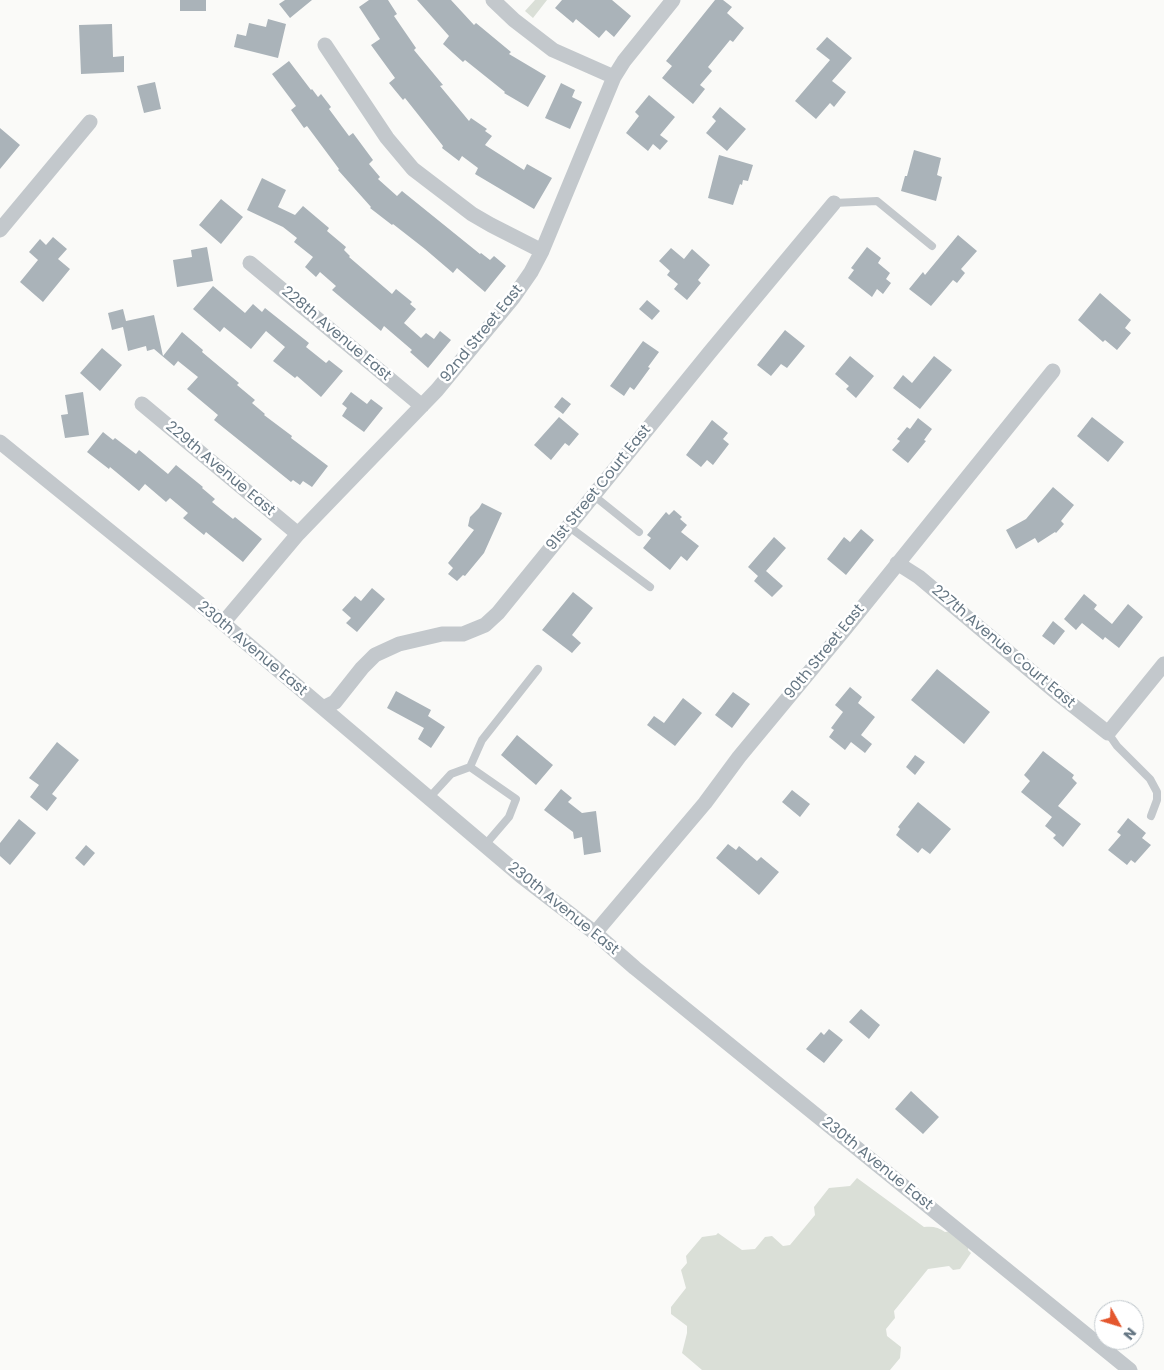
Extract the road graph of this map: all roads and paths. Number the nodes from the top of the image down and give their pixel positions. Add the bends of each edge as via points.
1 (493, 0) edge
2 (673, 0) edge
3 (326, 45) dead end
4 (614, 77) junction
5 (90, 122) dead end
6 (834, 204) joint
7 (0, 230) edge
8 (932, 246) dead end
9 (542, 251) junction
10 (250, 263) dead end
11 (1053, 371) dead end
12 (142, 404) dead end
13 (422, 406) junction
14 (0, 442) edge
15 (593, 495) junction
16 (568, 526) junction
17 (639, 532) dead end
18 (298, 534) junction
19 (897, 563) junction
20 (650, 587) dead end
21 (223, 623) junction
22 (1164, 664) edge
23 (538, 669) dead end
24 (322, 708) junction
25 (1108, 733) junction
26 (470, 767) junction
27 (429, 798) junction
28 (1151, 816) dead end
29 (485, 845) junction
30 (595, 933) junction
31 (1130, 1370) edge

1 - 4 street via 553,50
2 - 4 street, 92nd Street East
3 - 9 street via 387,138 413,168 472,214
4 - 9 street, 92nd Street East
5 - 7 street
6 - 8 lane via 876,201
6 - 15 street, 91st Street Court East
9 - 13 street, 92nd Street East via 513,298
10 - 13 street, 228th Avenue East
11 - 19 street, 90th Street East
12 - 18 street, 229th Avenue East
13 - 18 street, 92nd Street East
14 - 21 street, 230th Avenue East
15 - 16 street, 91st Street Court East
15 - 17 lane
16 - 20 lane
16 - 24 street, 91st Street Court East via 485,625 463,634 442,634 399,644 375,655 335,702
18 - 21 street, 92nd Street East
19 - 25 street, 227th Avenue Court East via 919,577
19 - 30 street, 90th Street East via 705,803
21 - 24 street, 230th Avenue East
22 - 25 street
23 - 26 lane via 482,740
24 - 27 street, 230th Avenue East
25 - 28 lane via 1150,779 1157,792
26 - 27 lane via 451,774
26 - 29 lane via 516,800 510,817
27 - 29 street, 230th Avenue East
29 - 30 street, 230th Avenue East
30 - 31 street, 230th Avenue East

